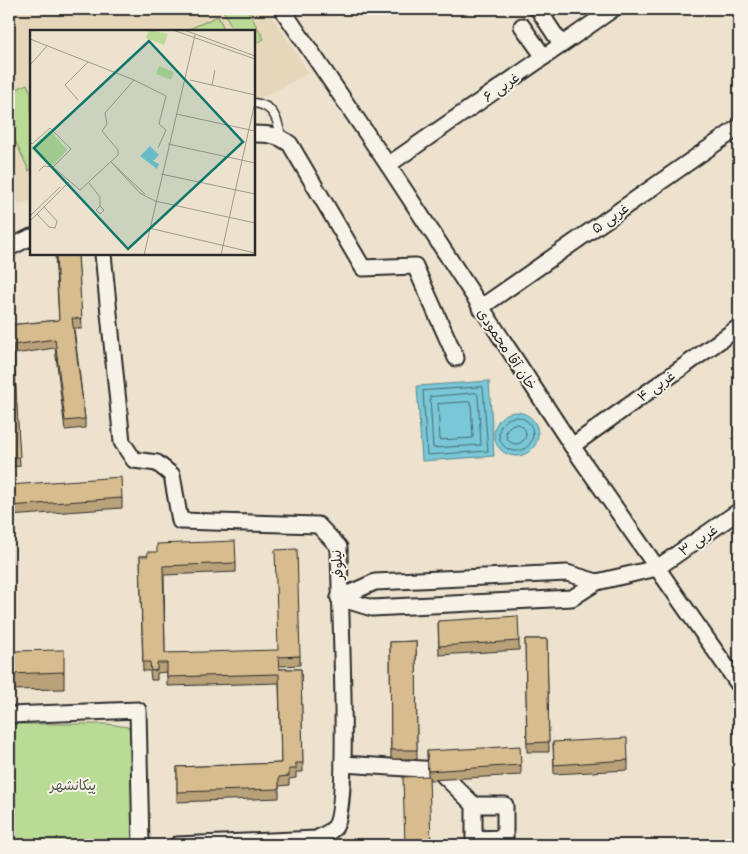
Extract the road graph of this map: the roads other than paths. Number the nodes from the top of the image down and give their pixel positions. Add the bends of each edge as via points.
1 (282, 9) edge
2 (538, 9) edge
3 (613, 9) edge
4 (522, 26) dead end
5 (561, 44) junction
6 (544, 57) junction
7 (255, 103) edge
8 (739, 127) edge
9 (255, 134) edge
10 (281, 137) junction
11 (388, 165) junction
12 (30, 238) edge
13 (9, 248) edge
14 (103, 255) edge
15 (480, 308) junction
16 (739, 326) edge
17 (456, 358) dead end
18 (572, 446) junction
19 (739, 511) edge
20 (657, 568) junction
21 (596, 582) junction
22 (339, 598) junction
23 (739, 685) edge
24 (9, 714) edge
25 (343, 764) junction
26 (474, 805) dead end
27 (257, 844) edge
28 (141, 845) edge
29 (177, 845) edge

1 - 11 street, خان آقا محمودی
2 - 5 street
3 - 5 street, ۶ غربی
4 - 6 street
5 - 6 street, ۶ غربی
6 - 11 street, ۶ غربی
7 - 10 lane via 270,109 279,124
8 - 15 street, ۵ غربی
9 - 10 street
10 - 17 street via 290,144 363,268 415,266
11 - 15 street, خان آقا محمودی
12 - 13 street
14 - 22 street, نیلوفر via 122,442 134,460 157,463 172,474 180,521 318,525 339,547
15 - 18 street, خان آقا محمودی
16 - 18 street, ۴ غربی
18 - 20 street, خان آقا محمودی
19 - 20 street, ۳ غربی
20 - 21 street
20 - 23 street, خان آقا محمودی
21 - 22 street via 568,573 375,582
21 - 22 street via 572,598 372,608
22 - 25 street, نیلوفر
24 - 28 street via 138,710
25 - 26 street via 438,770
25 - 27 street, نیلوفر via 342,807 336,827 316,840
27 - 29 street, نیلوفر

